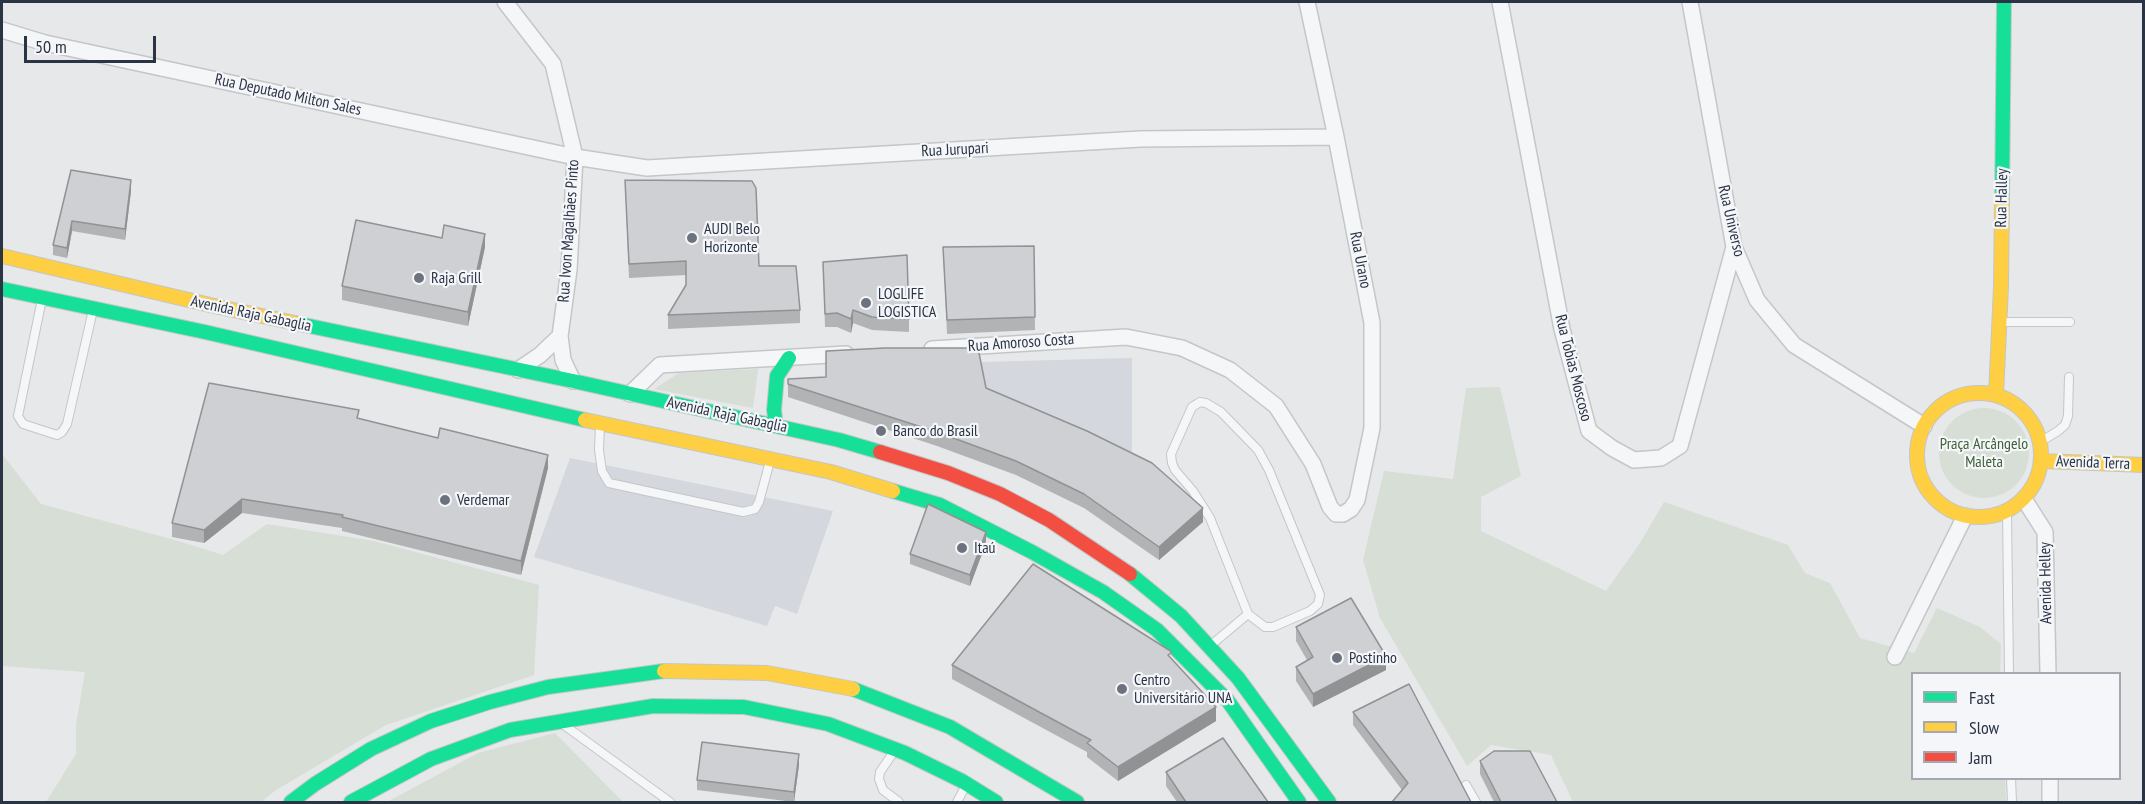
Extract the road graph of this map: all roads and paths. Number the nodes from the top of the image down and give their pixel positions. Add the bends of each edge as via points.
1 (505, 2) edge
2 (1306, 2) edge
3 (1500, 2) edge
4 (1690, 2) edge
5 (2004, 2) edge
6 (2, 30) edge
7 (1336, 137) junction
8 (575, 157) junction
9 (1734, 247) junction
10 (2, 256) edge
11 (2, 289) edge
12 (42, 298) junction
13 (93, 308) junction
14 (2000, 322) junction
15 (2070, 322) dead end
16 (560, 336) junction
17 (917, 350) edge
18 (859, 353) edge
19 (789, 358) junction
20 (518, 370) junction
21 (2069, 377) dead end
22 (573, 381) junction
23 (630, 394) junction
24 (1996, 395) junction
25 (600, 423) junction
26 (776, 426) junction
27 (1924, 426) junction
28 (2040, 442) junction
29 (770, 459) junction
30 (2042, 461) junction
31 (2144, 465) edge
32 (2024, 499) junction
33 (2007, 511) junction
34 (1343, 514) joint
35 (1965, 516) junction
36 (1248, 614) junction
37 (1209, 646) junction
38 (1895, 657) dead end
39 (2009, 672) edge
40 (2048, 672) edge
41 (560, 722) junction
42 (895, 749) junction
43 (2011, 780) edge
44 (2050, 780) edge
45 (967, 784) junction
46 (1466, 785) dead end
47 (1074, 800) edge
48 (291, 802) edge
49 (351, 802) edge
50 (670, 802) edge
51 (899, 802) edge
52 (957, 802) edge
53 (996, 802) edge
54 (1054, 802) edge
55 (1299, 802) edge
56 (1329, 802) edge
57 (1476, 802) edge
58 (2012, 802) edge
59 (2050, 802) edge

1 - 8 street, Rua Ivon Magalhães Pinto via 553,64
2 - 7 street, Rua Urano
3 - 9 street, Rua Tobias Moscoso via 1562,328 1589,431 1611,448 1634,460 1661,458 1680,446
4 - 9 street, Rua Universo
5 - 14 main road, Rua Halley
6 - 8 street, Rua Deputado Milton Sales via 45,43
7 - 8 street, Rua Jurupari via 1140,139 647,168
7 - 34 street, Rua Urano via 1372,323 1372,428 1357,500
8 - 16 street, Rua Ivon Magalhães Pinto via 569,270
9 - 27 street, Rua Universo via 1757,300 1794,345
10 - 20 main road, Avenida Raja Gabaglia
11 - 12 main road, Avenida Raja Gabaglia
12 - 13 main road, Avenida Raja Gabaglia
12 - 13 lane via 18,416 23,424 57,435 67,424
13 - 25 main road, Avenida Raja Gabaglia
14 - 15 lane
14 - 24 main road, Rua Halley
16 - 20 street
16 - 22 street, Rua Ivon Magalhães Pinto via 563,360
17 - 34 street, Rua Amoroso Costa via 1126,337 1182,348 1230,370 1276,406 1313,464 1330,507 1336,514
18 - 19 street
19 - 23 street via 660,365
19 - 26 main road via 777,376
20 - 22 main road, Avenida Raja Gabaglia
21 - 28 lane via 2065,425
22 - 23 main road, Avenida Raja Gabaglia
23 - 26 main road, Avenida Raja Gabaglia
24 - 27 main road via 1967,394 1950,400
24 - 28 main road via 2014,403 2028,416
25 - 29 main road, Avenida Raja Gabaglia
25 - 29 lane via 602,471 609,483 742,512 755,509 759,502
26 - 37 main road, Avenida Raja Gabaglia via 896,457 1000,494 1122,567 1181,616
27 - 35 main road via 1917,463 1922,481 1933,497
28 - 30 main road
29 - 55 main road, Avenida Raja Gabaglia via 831,472 940,505 1103,592 1157,630 1228,701
30 - 31 main road, Avenida Terra
30 - 32 main road via 2036,482
32 - 33 main road
32 - 40 street, Avenida Helley via 2045,532
33 - 35 main road via 1986,517
33 - 39 lane
35 - 38 street
36 - 36 lane via 1265,627 1273,627 1310,611 1318,604 1320,595 1263,460 1221,412 1200,402 1192,407 1172,454 1172,463 1210,518
36 - 37 lane
37 - 56 main road, Avenida Raja Gabaglia via 1238,678
41 - 42 main road via 653,706 744,707 828,724
41 - 49 main road via 510,730 447,752
41 - 50 lane
42 - 45 main road
42 - 51 lane via 879,779 883,790
43 - 58 lane
44 - 59 street
45 - 52 lane
45 - 53 main road
46 - 57 lane
47 - 48 main road via 950,727 854,689 767,673 660,671 548,687 431,721 371,749
47 - 54 main road

